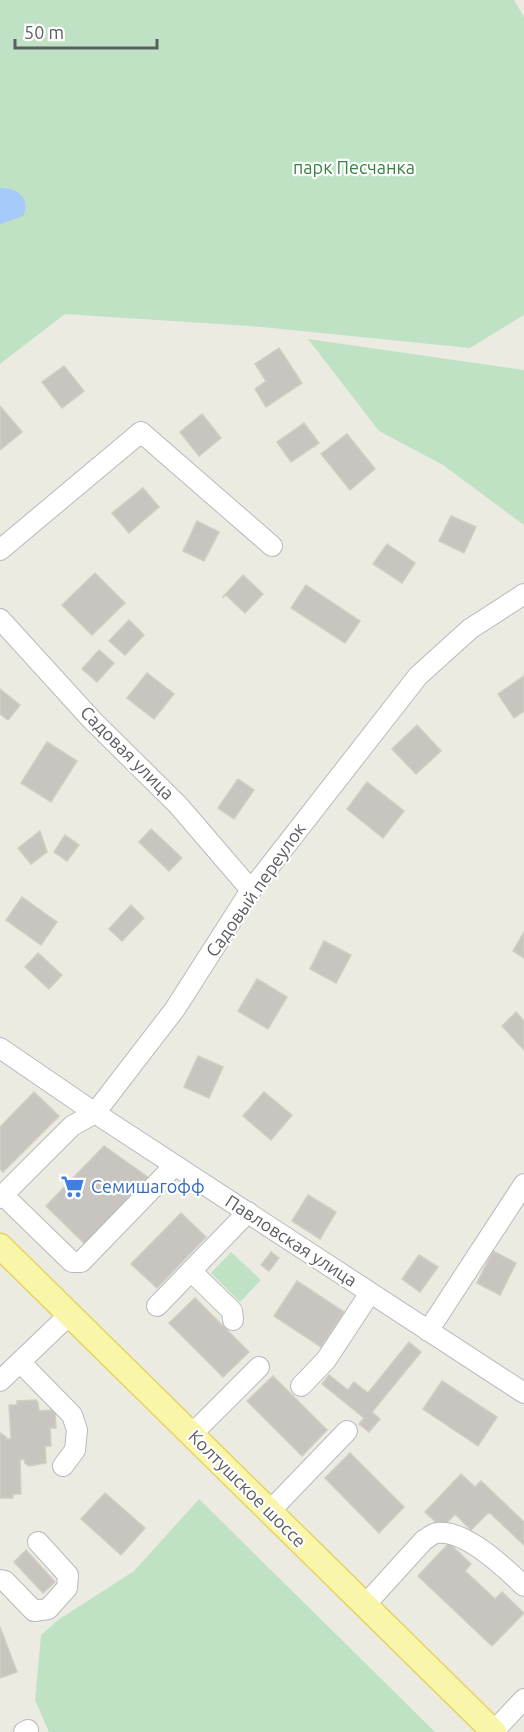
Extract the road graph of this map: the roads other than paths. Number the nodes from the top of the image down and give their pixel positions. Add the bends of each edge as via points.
1 (272, 546) dead end
2 (0, 550) edge
3 (524, 594) edge
4 (0, 619) edge
5 (251, 890) junction
6 (0, 1048) edge
7 (95, 1113) junction
8 (176, 1165) junction
9 (524, 1184) edge
10 (2, 1197) edge
11 (248, 1212) junction
12 (0, 1246) edge
13 (191, 1271) junction
14 (370, 1293) junction
15 (157, 1306) dead end
16 (70, 1314) junction
17 (233, 1320) dead end
18 (428, 1331) junction
19 (20, 1362) junction
20 (259, 1367) dead end
21 (0, 1382) edge
22 (301, 1386) dead end
23 (524, 1394) edge
24 (347, 1431) dead end
25 (191, 1435) junction
26 (63, 1466) dead end
27 (270, 1512) junction
28 (38, 1542) dead end
29 (0, 1580) edge
30 (524, 1586) edge
31 (365, 1605) junction
32 (524, 1699) edge
33 (494, 1732) edge

1 - 2 street via 141,432
3 - 5 street, Садовый переулок via 470,629 418,676
4 - 5 street, Садовая улица via 92,720 178,805
5 - 7 street, Садовый переулок via 175,1009
6 - 7 street, Павловская улица
7 - 8 street, Павловская улица
7 - 10 street, Садовый переулок via 72,1126
8 - 10 street via 81,1262 72,1262
8 - 11 street, Павловская улица
9 - 18 street
11 - 13 street
11 - 14 street, Павловская улица
12 - 16 main road, Колтушское шоссе
13 - 15 street
13 - 17 street via 232,1311
14 - 18 street, Павловская улица
14 - 22 street via 326,1360
16 - 19 street
16 - 25 main road, Колтушское шоссе
18 - 23 street, Павловская улица
19 - 21 street
19 - 26 street via 72,1415 77,1430 75,1450
20 - 25 street
24 - 27 street
25 - 27 main road, Колтушское шоссе
27 - 31 main road, Колтушское шоссе
28 - 29 street via 68,1575 67,1588 48,1609 34,1611
30 - 31 street via 494,1557 458,1536 436,1533 424,1540
31 - 33 main road, Колтушское шоссе
32 - 33 street

